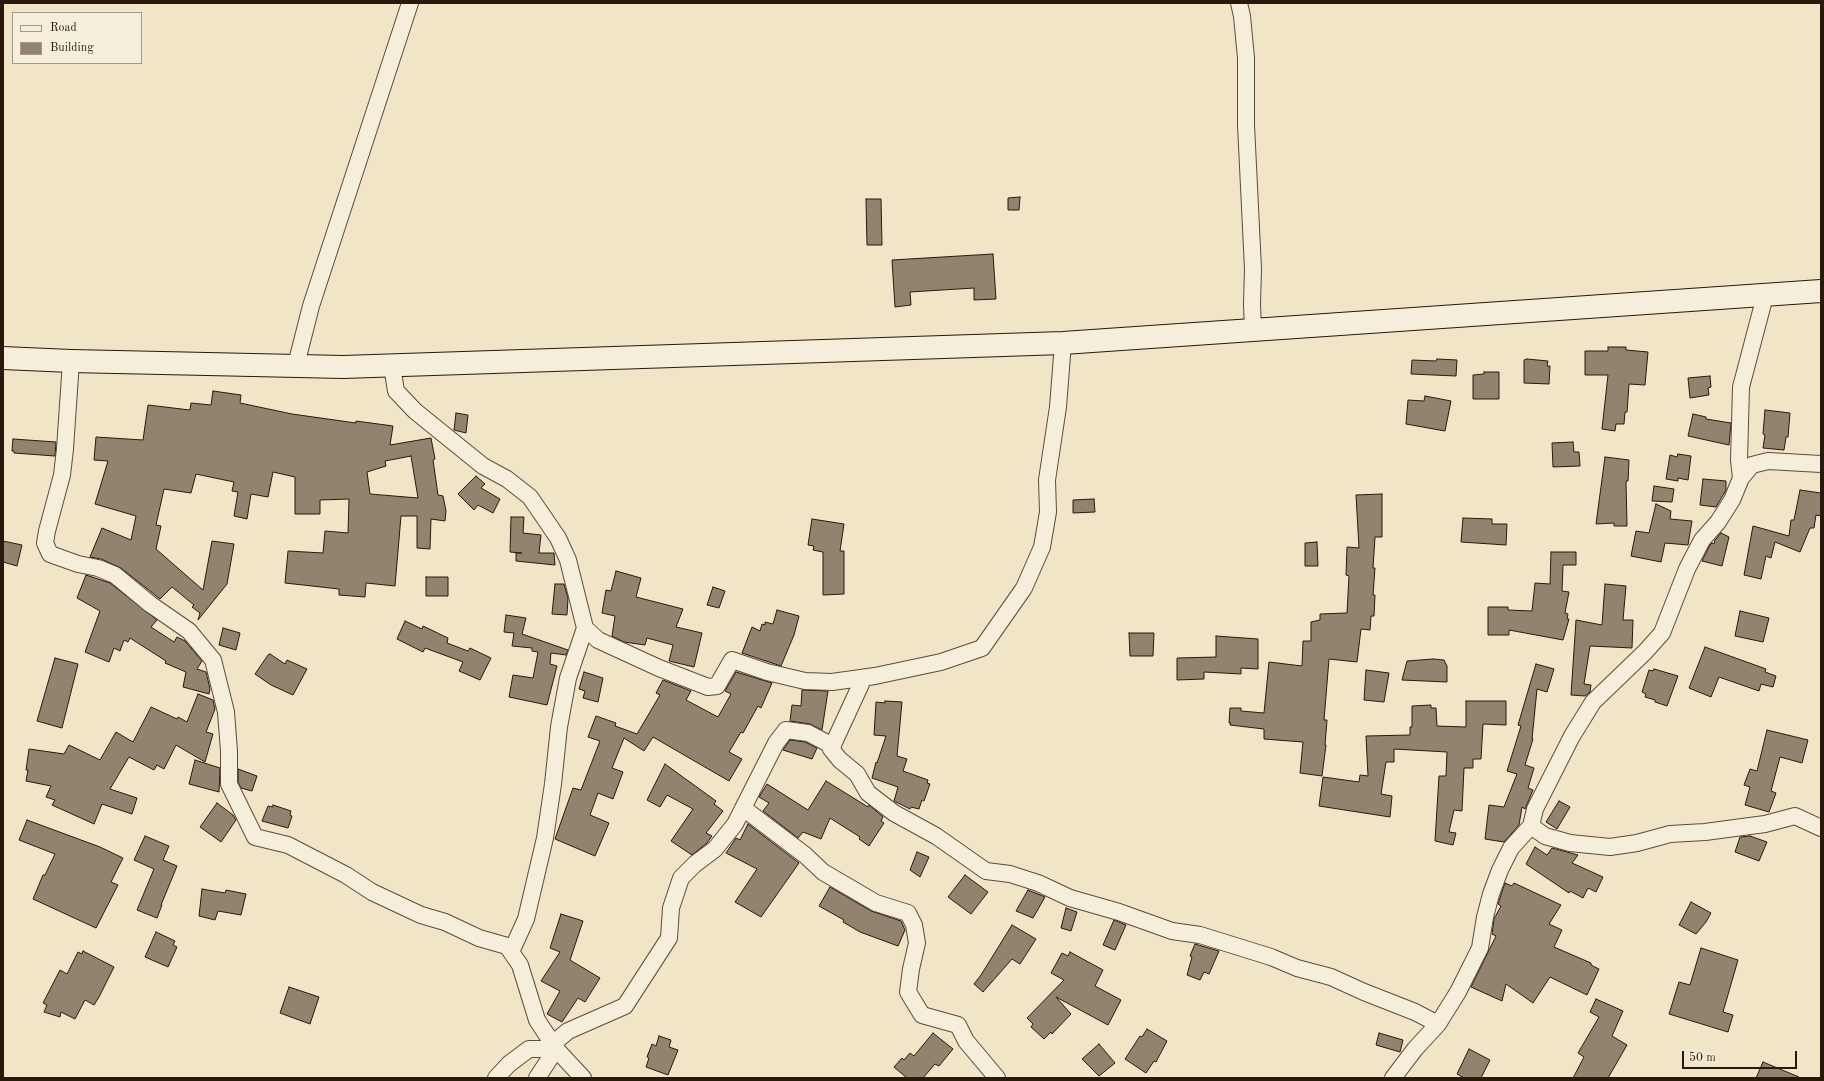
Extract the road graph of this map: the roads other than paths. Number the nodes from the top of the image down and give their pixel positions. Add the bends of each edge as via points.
1 (410, 3) edge
2 (1239, 3) edge
3 (1821, 291) edge
4 (1765, 296) junction
5 (1253, 330) junction
6 (1064, 343) junction
7 (3, 358) edge
8 (70, 362) junction
9 (296, 365) junction
10 (392, 366) junction
11 (1821, 464) edge
12 (1741, 478) junction
13 (585, 628) junction
14 (862, 678) junction
15 (833, 746) junction
16 (743, 808) junction
17 (1531, 826) junction
18 (1821, 828) edge
19 (511, 952) junction
20 (1438, 1024) junction
21 (556, 1049) junction
22 (496, 1078) edge
23 (536, 1078) edge
24 (583, 1078) edge
25 (997, 1078) edge
26 (1393, 1078) edge

1 - 9 street via 311,306
2 - 5 street via 1246,58
3 - 4 street
4 - 5 street
4 - 12 street via 1741,387
5 - 6 street
6 - 10 street
6 - 14 street via 1047,480 1048,512 1042,547 1024,588 982,648 941,662
7 - 8 street
8 - 9 street
8 - 19 street via 62,474 45,543 50,554 115,575 150,604 189,631 213,660 226,712 229,784 255,837 288,845 346,875 372,892 421,915 507,946
9 - 10 street
10 - 13 street via 396,391 415,411 483,466 507,479 530,497 558,538 568,560
11 - 12 street via 1768,461 1752,465
12 - 17 street via 1732,500 1702,540 1687,569 1662,633 1646,652 1593,702 1572,736 1535,809
13 - 14 street via 598,640 708,687 717,686 732,660 805,681 832,682
13 - 19 street via 567,685 545,838 526,919
14 - 15 street
15 - 16 street via 808,732 786,730 776,743
15 - 20 street via 831,748 840,760 857,774 868,793 894,813 936,836 986,871 1010,874 1038,883 1070,898 1172,931 1200,935 1331,977
16 - 21 street via 735,824 715,849 681,878 671,908 669,938 625,1006 568,1031 556,1041
16 - 25 street via 805,855 823,872 876,903 908,913 914,925 917,943 908,992 922,1015 958,1025 966,1041
17 - 18 street via 1545,836 1570,843 1610,847 1670,834 1766,824 1795,816
17 - 20 street via 1511,848 1500,870 1485,916 1480,948 1458,992
19 - 21 street via 520,965 537,1020
20 - 26 street
21 - 22 street via 529,1049
21 - 23 street
21 - 24 street

